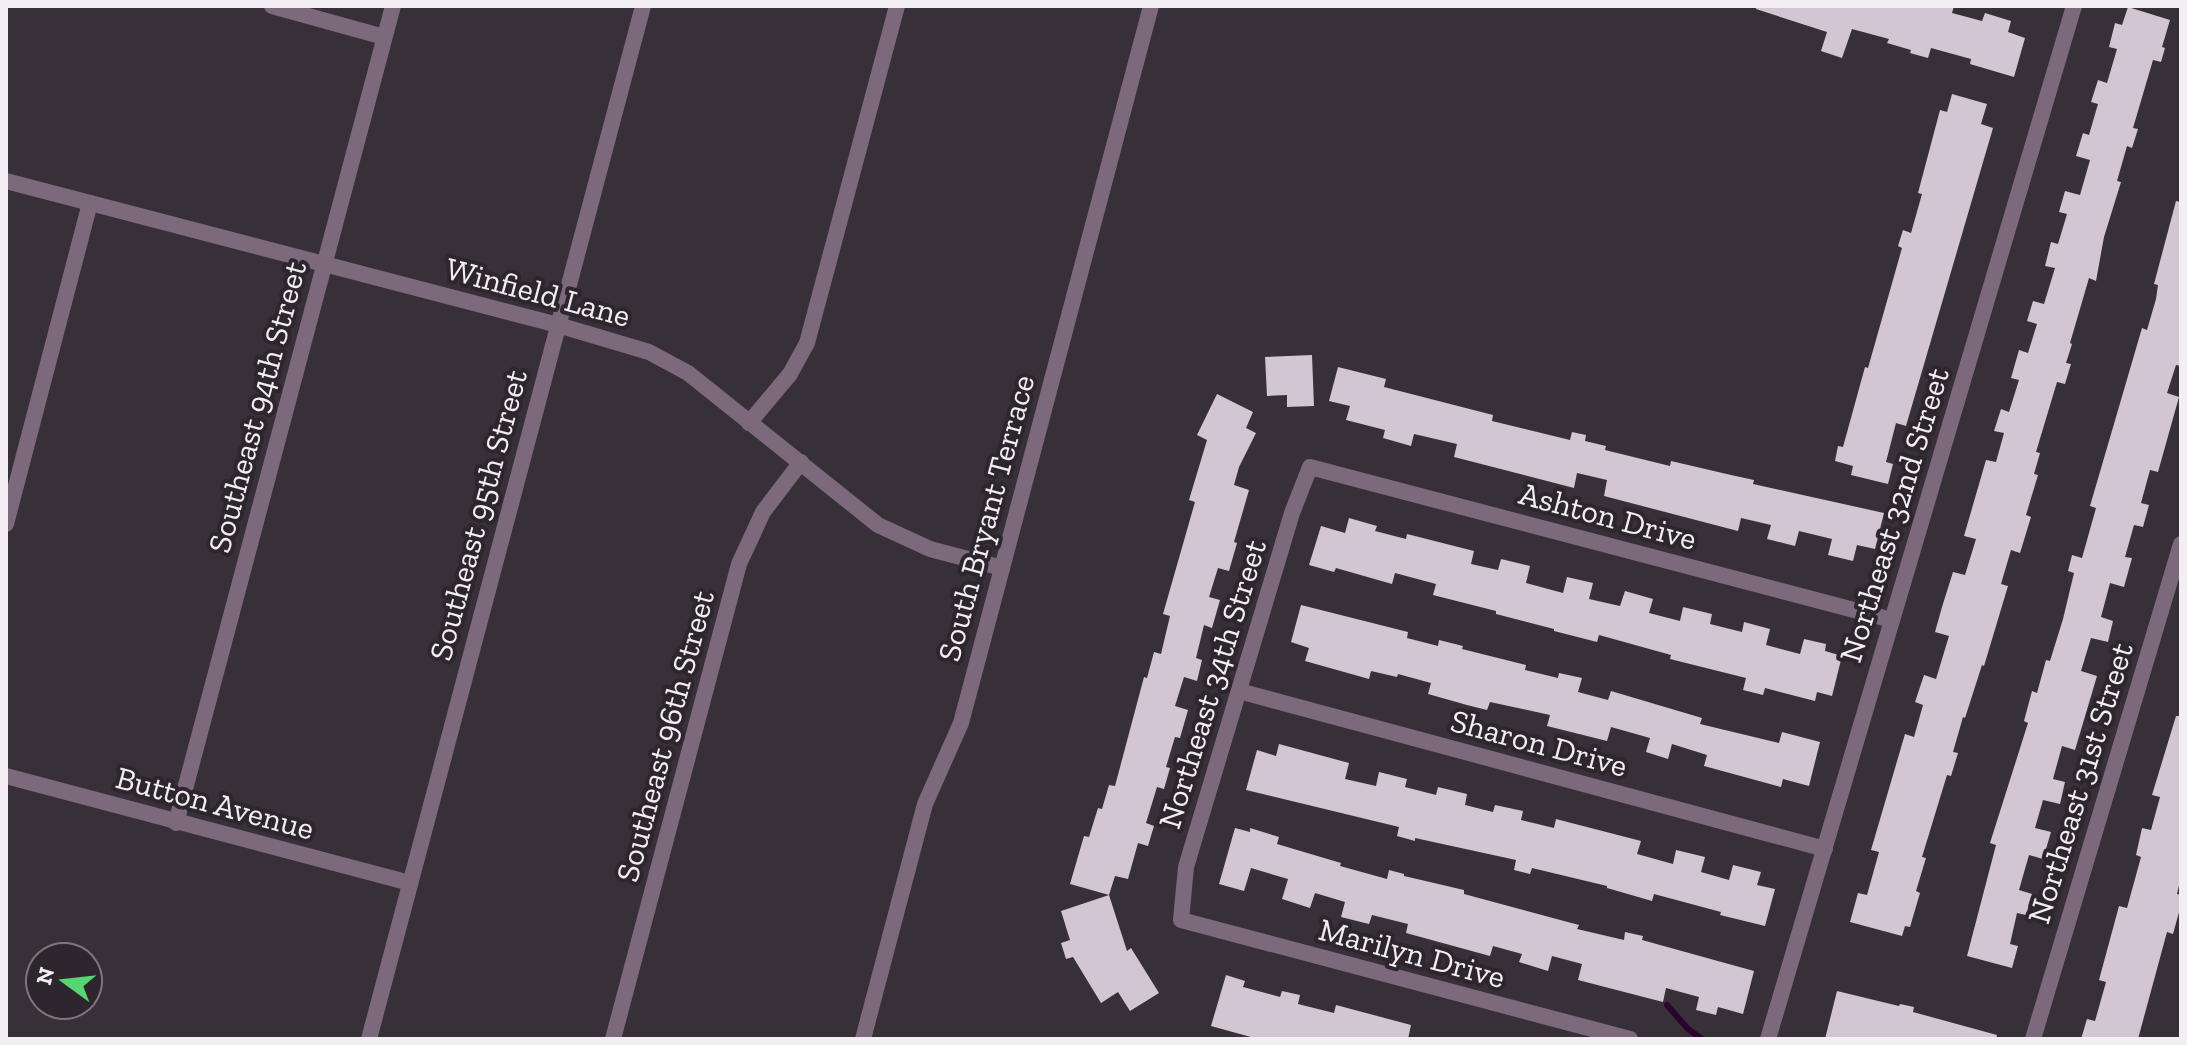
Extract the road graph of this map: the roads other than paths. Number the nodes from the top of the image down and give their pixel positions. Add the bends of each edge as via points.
1 (272, 6) edge
2 (393, 6) edge
3 (643, 6) edge
4 (897, 6) edge
5 (1151, 6) edge
6 (2074, 6) edge
7 (384, 37) junction
8 (6, 181) edge
9 (90, 203) junction
10 (324, 265) junction
11 (558, 325) junction
12 (749, 423) junction
13 (801, 462) junction
14 (1310, 467) joint
15 (6, 524) edge
16 (2181, 544) edge
17 (1002, 568) junction
18 (1892, 620) junction
19 (1239, 691) junction
20 (6, 776) edge
21 (176, 823) junction
22 (1825, 849) junction
23 (410, 883) junction
24 (1181, 920) joint
25 (369, 1039) edge
26 (613, 1039) edge
27 (863, 1039) edge
28 (1630, 1039) edge
29 (1768, 1039) edge
30 (2033, 1039) edge

1 - 7 street
2 - 7 street, Southeast 94th Street
3 - 11 street, Southeast 95th Street
4 - 12 street via 807,343 790,374
5 - 17 street, South Bryant Terrace
6 - 18 street, Northeast 32nd Street
7 - 10 street, Southeast 94th Street
8 - 9 street, Winfield Lane
9 - 10 street, Winfield Lane
9 - 15 street
10 - 11 street, Winfield Lane
10 - 21 street, Southeast 94th Street
11 - 12 street, Winfield Lane via 649,352 688,373
11 - 23 street, Southeast 95th Street
12 - 13 street, Winfield Lane
13 - 17 street, Winfield Lane via 891,533
13 - 26 street, Southeast 96th Street via 763,512 739,564
14 - 18 street, Ashton Drive
14 - 19 street, Northeast 34th Street
16 - 30 street, Northeast 31st Street
17 - 27 street, South Bryant Terrace via 961,723 918,827
18 - 22 street, Northeast 32nd Street
19 - 22 street, Sharon Drive
19 - 24 street, Northeast 34th Street via 1186,867
20 - 21 street, Button Avenue
21 - 23 street, Button Avenue
22 - 29 street, Northeast 32nd Street
23 - 25 street, Southeast 95th Street
24 - 28 street, Marilyn Drive

